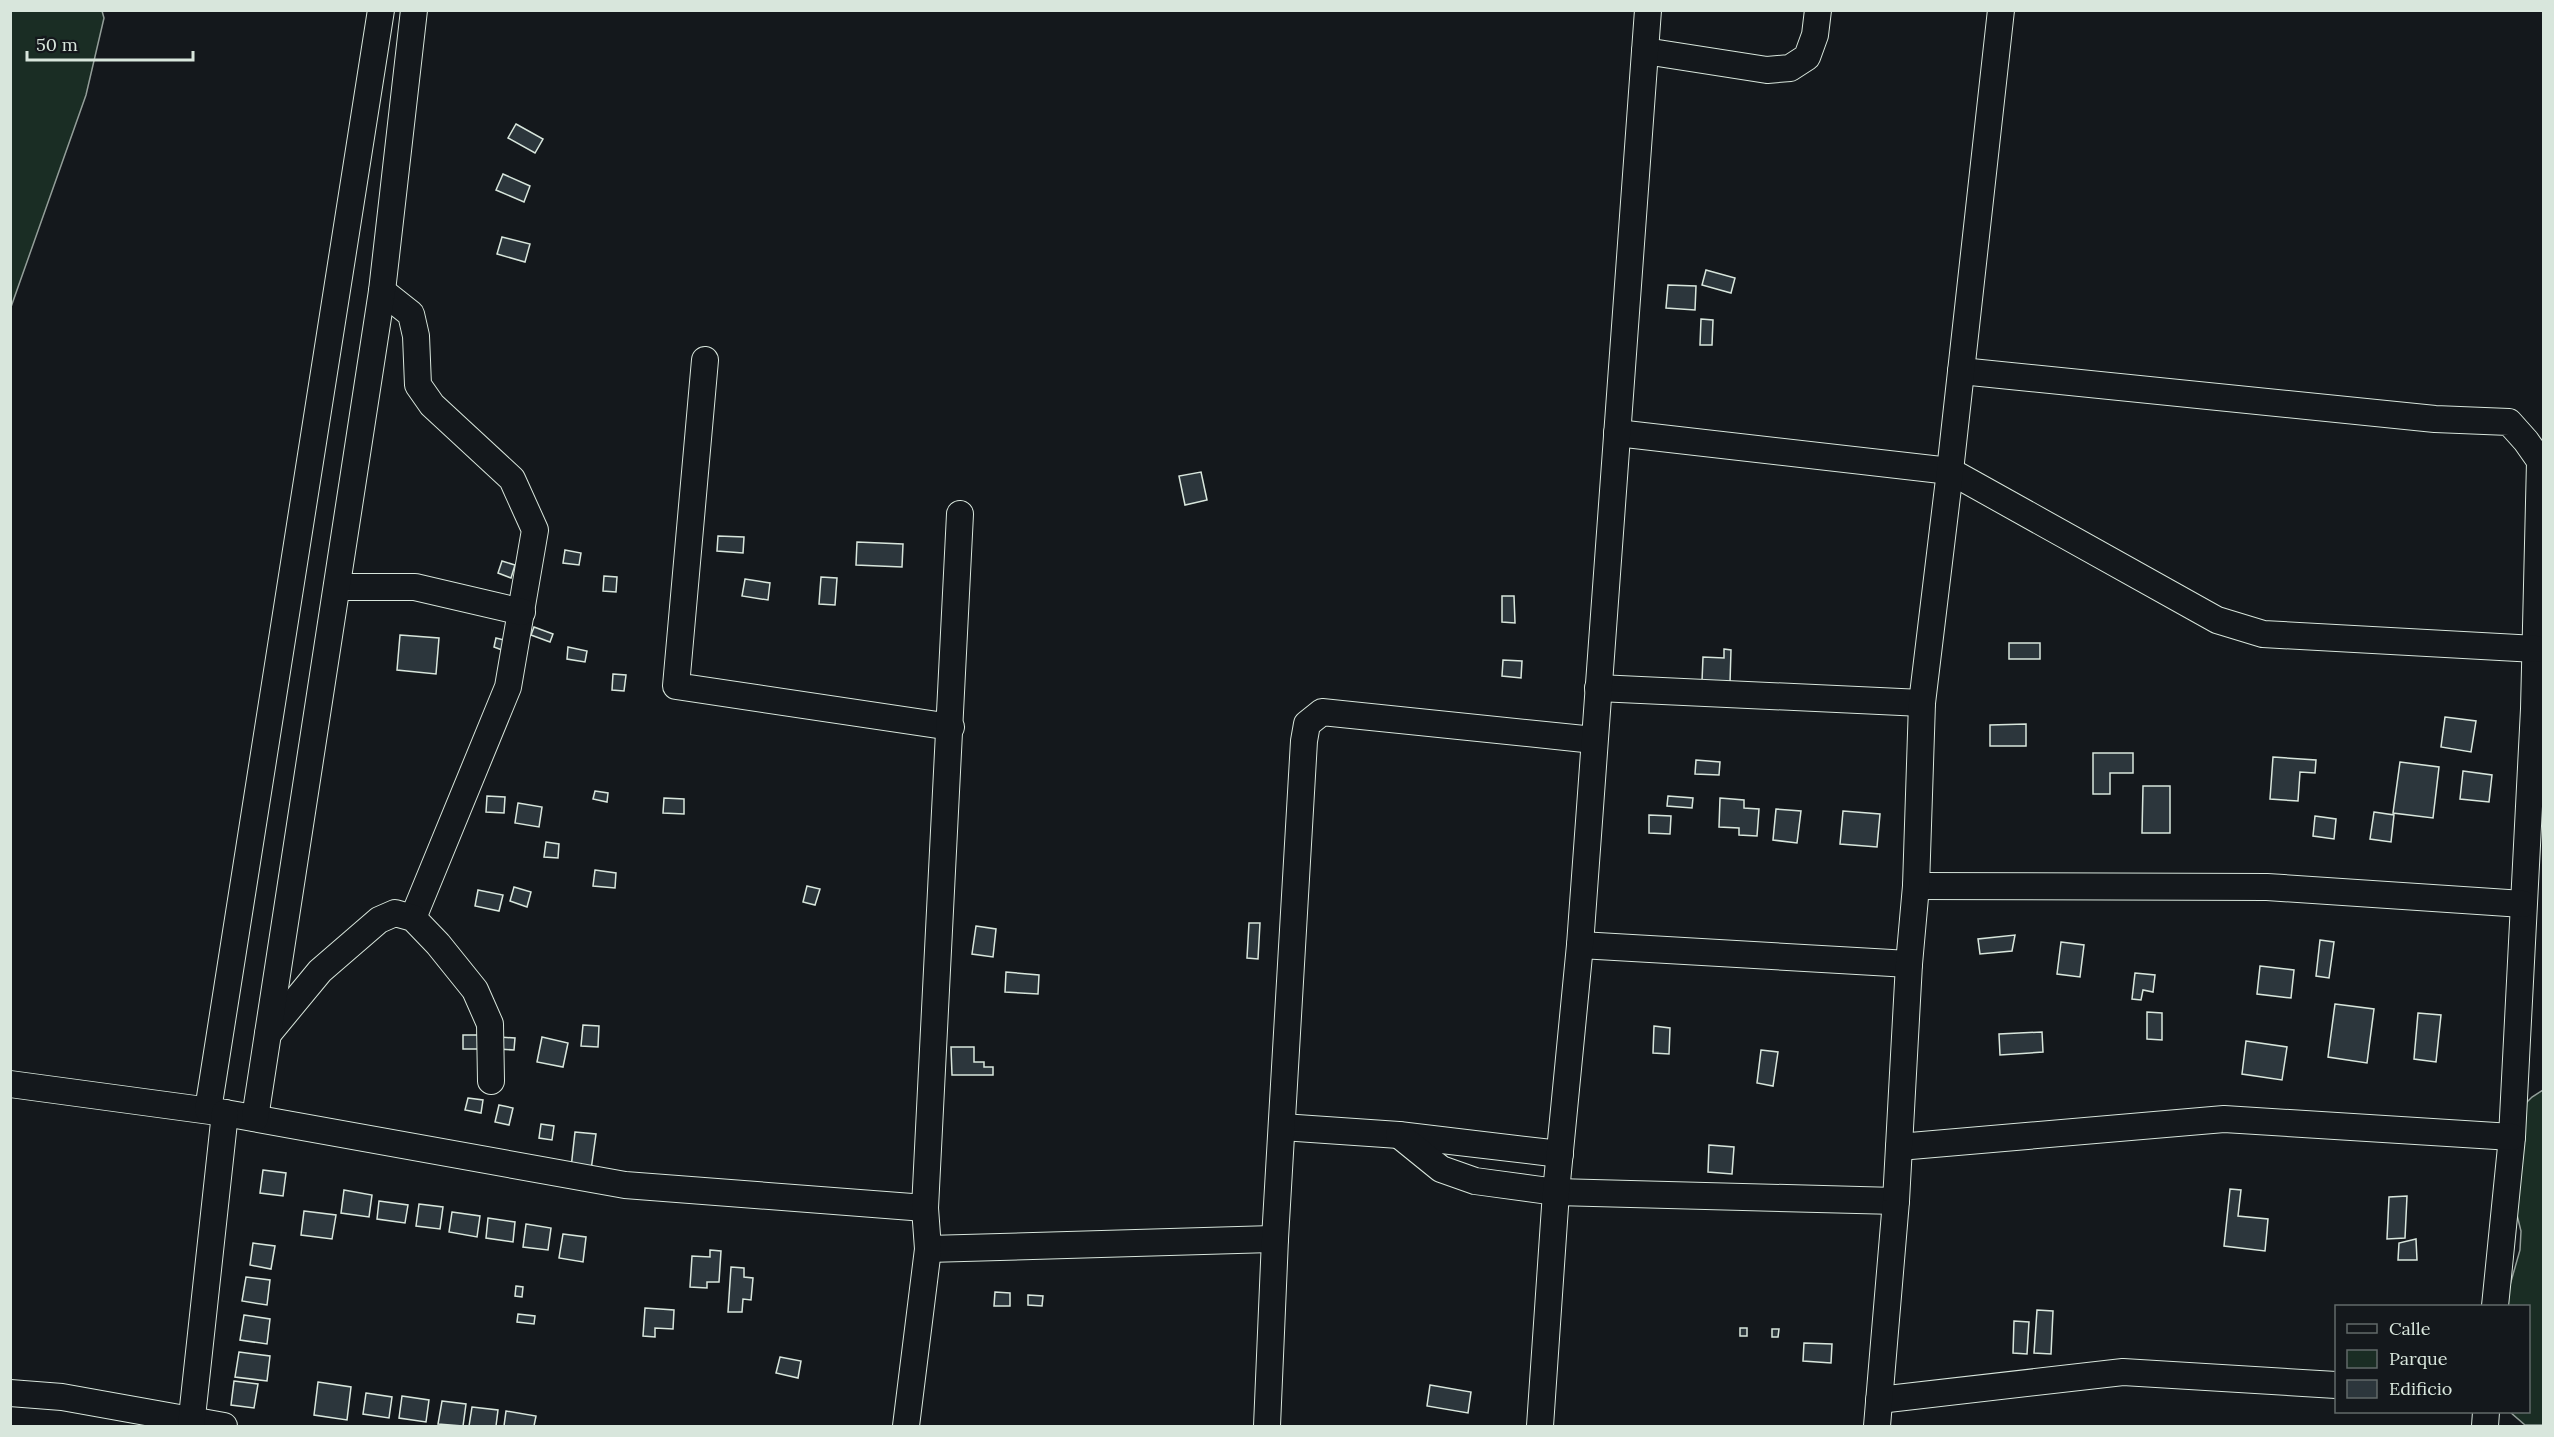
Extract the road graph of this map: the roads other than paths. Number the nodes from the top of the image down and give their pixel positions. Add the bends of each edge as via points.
1 (381, 10) edge
2 (414, 10) edge
3 (1648, 10) edge
4 (1818, 10) edge
5 (2001, 10) edge
6 (1645, 51) junction
7 (382, 291) junction
8 (705, 360) dead end
9 (1961, 371) junction
10 (1617, 433) junction
11 (1950, 471) junction
12 (960, 514) dead end
13 (337, 587) junction
14 (522, 612) junction
15 (2536, 649) junction
16 (1598, 688) junction
17 (1922, 703) junction
18 (951, 727) junction
19 (1594, 740) junction
20 (1916, 886) junction
21 (2523, 904) junction
22 (413, 918) junction
23 (1580, 945) junction
24 (1909, 964) junction
25 (268, 1034) junction
26 (491, 1081) dead end
27 (10, 1084) edge
28 (217, 1112) junction
29 (255, 1118) junction
30 (1282, 1127) junction
31 (1399, 1135) junction
32 (2512, 1137) junction
33 (1899, 1147) junction
34 (1560, 1154) junction
35 (1556, 1192) junction
36 (1896, 1202) junction
37 (925, 1208) junction
38 (1275, 1239) junction
39 (928, 1249) junction
40 (2495, 1305) edge
41 (2335, 1385) edge
42 (10, 1394) edge
43 (1879, 1400) junction
44 (191, 1424) edge
45 (224, 1426) edge
46 (906, 1426) edge
47 (1267, 1426) edge
48 (1540, 1426) edge
49 (1877, 1426) edge

1 - 28 street
2 - 7 street
3 - 6 street
4 - 6 street via 1807,57 1790,68 1767,70
5 - 9 street
6 - 10 street
7 - 13 street
7 - 14 street via 411,314 418,385 432,405 512,480 535,530
8 - 18 street via 676,686
9 - 11 street
9 - 15 street via 2435,419 2509,422 2540,461
10 - 11 street
10 - 16 street
11 - 15 street via 2235,627 2263,634
11 - 17 street
12 - 18 street
13 - 14 street via 415,587
13 - 25 street
14 - 22 street via 508,687
15 - 21 street
16 - 17 street
16 - 19 street
17 - 20 street
18 - 37 street
19 - 23 street
19 - 30 street via 1322,712 1307,724
20 - 21 street via 2267,887
20 - 24 street
21 - 32 street
22 - 25 street via 395,913 379,920 320,971
22 - 26 street via 475,990 490,1024
23 - 24 street
23 - 34 street
24 - 33 street
25 - 29 street
27 - 28 street
28 - 29 street
28 - 44 street
29 - 37 street via 625,1185
30 - 31 street
30 - 38 street
31 - 34 street
31 - 35 street via 1441,1169 1475,1181
32 - 33 street via 2224,1119
32 - 40 street
33 - 36 street
34 - 35 street
35 - 36 street
35 - 48 street
36 - 43 street
37 - 39 street
38 - 39 street
38 - 47 street
39 - 46 street
41 - 43 street via 2123,1372
42 - 44 street via 62,1397
43 - 49 street
44 - 45 street

